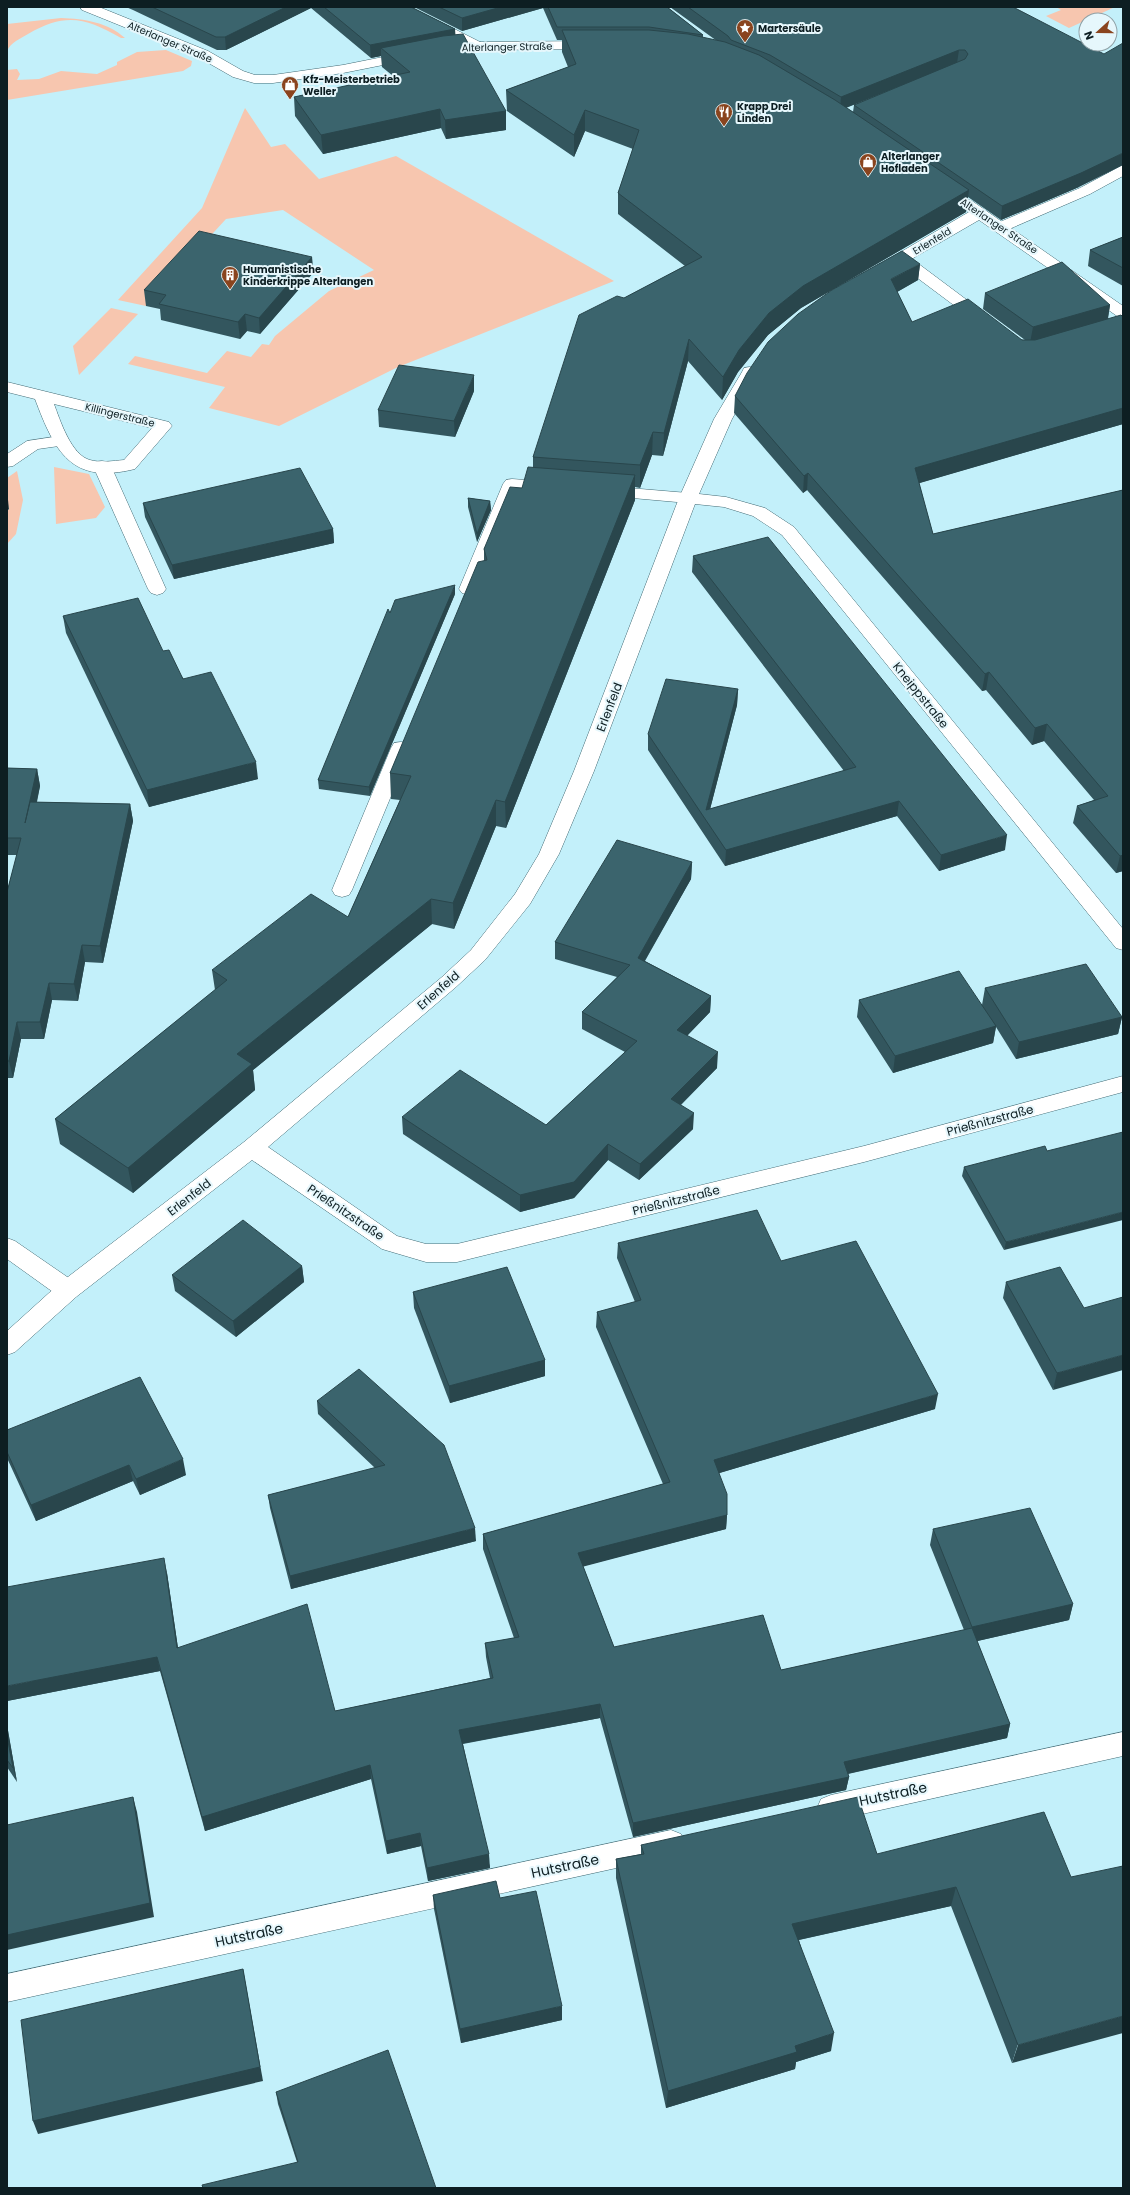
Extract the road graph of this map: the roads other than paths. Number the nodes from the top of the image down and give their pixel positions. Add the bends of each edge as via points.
1 (87, 7) edge
2 (400, 7) edge
3 (610, 45) edge
4 (477, 46) junction
5 (1123, 170) edge
6 (954, 196) edge
7 (979, 213) junction
8 (1001, 227) junction
9 (902, 259) junction
10 (867, 278) edge
11 (1121, 321) edge
12 (996, 328) edge
13 (760, 356) edge
14 (7, 387) edge
15 (42, 395) junction
16 (60, 441) junction
17 (7, 462) edge
18 (102, 466) junction
19 (688, 498) junction
20 (157, 589) dead end
21 (463, 602) edge
22 (407, 735) edge
23 (342, 890) dead end
24 (1123, 943) edge
25 (1123, 1084) edge
26 (252, 1148) junction
27 (7, 1247) edge
28 (68, 1290) junction
29 (7, 1345) edge
30 (1123, 1744) edge
31 (803, 1814) edge
32 (694, 1838) edge
33 (7, 1988) edge

1 - 4 street, Alterlanger Straße via 203,54 238,74 254,79 273,79 343,69 443,49
2 - 4 street
3 - 4 street, Alterlanger Straße
5 - 8 street via 1085,191
6 - 7 street, Alterlanger Straße
7 - 8 street, Alterlanger Straße
7 - 9 street, Erlenfeld
8 - 11 street, Alterlanger Straße
9 - 10 street, Erlenfeld
9 - 12 street
13 - 19 street, Erlenfeld via 723,419
14 - 15 street, Killingerstraße
15 - 16 street, Killingerstraße
15 - 18 street, Killingerstraße via 163,426 129,466
16 - 17 street via 33,445
16 - 18 street, Killingerstraße via 80,462
18 - 20 street
19 - 21 street via 512,484
19 - 24 street, Kneippstraße via 726,502 759,512 788,531
19 - 26 street, Erlenfeld via 584,771 549,854 523,899 478,955 449,982
22 - 23 street
25 - 26 street, Prießnitzstraße via 864,1154 457,1253 426,1253 390,1243
26 - 28 street, Erlenfeld
27 - 28 street
28 - 29 street, Erlenfeld
30 - 31 street, Hutstraße
32 - 33 street, Hutstraße

